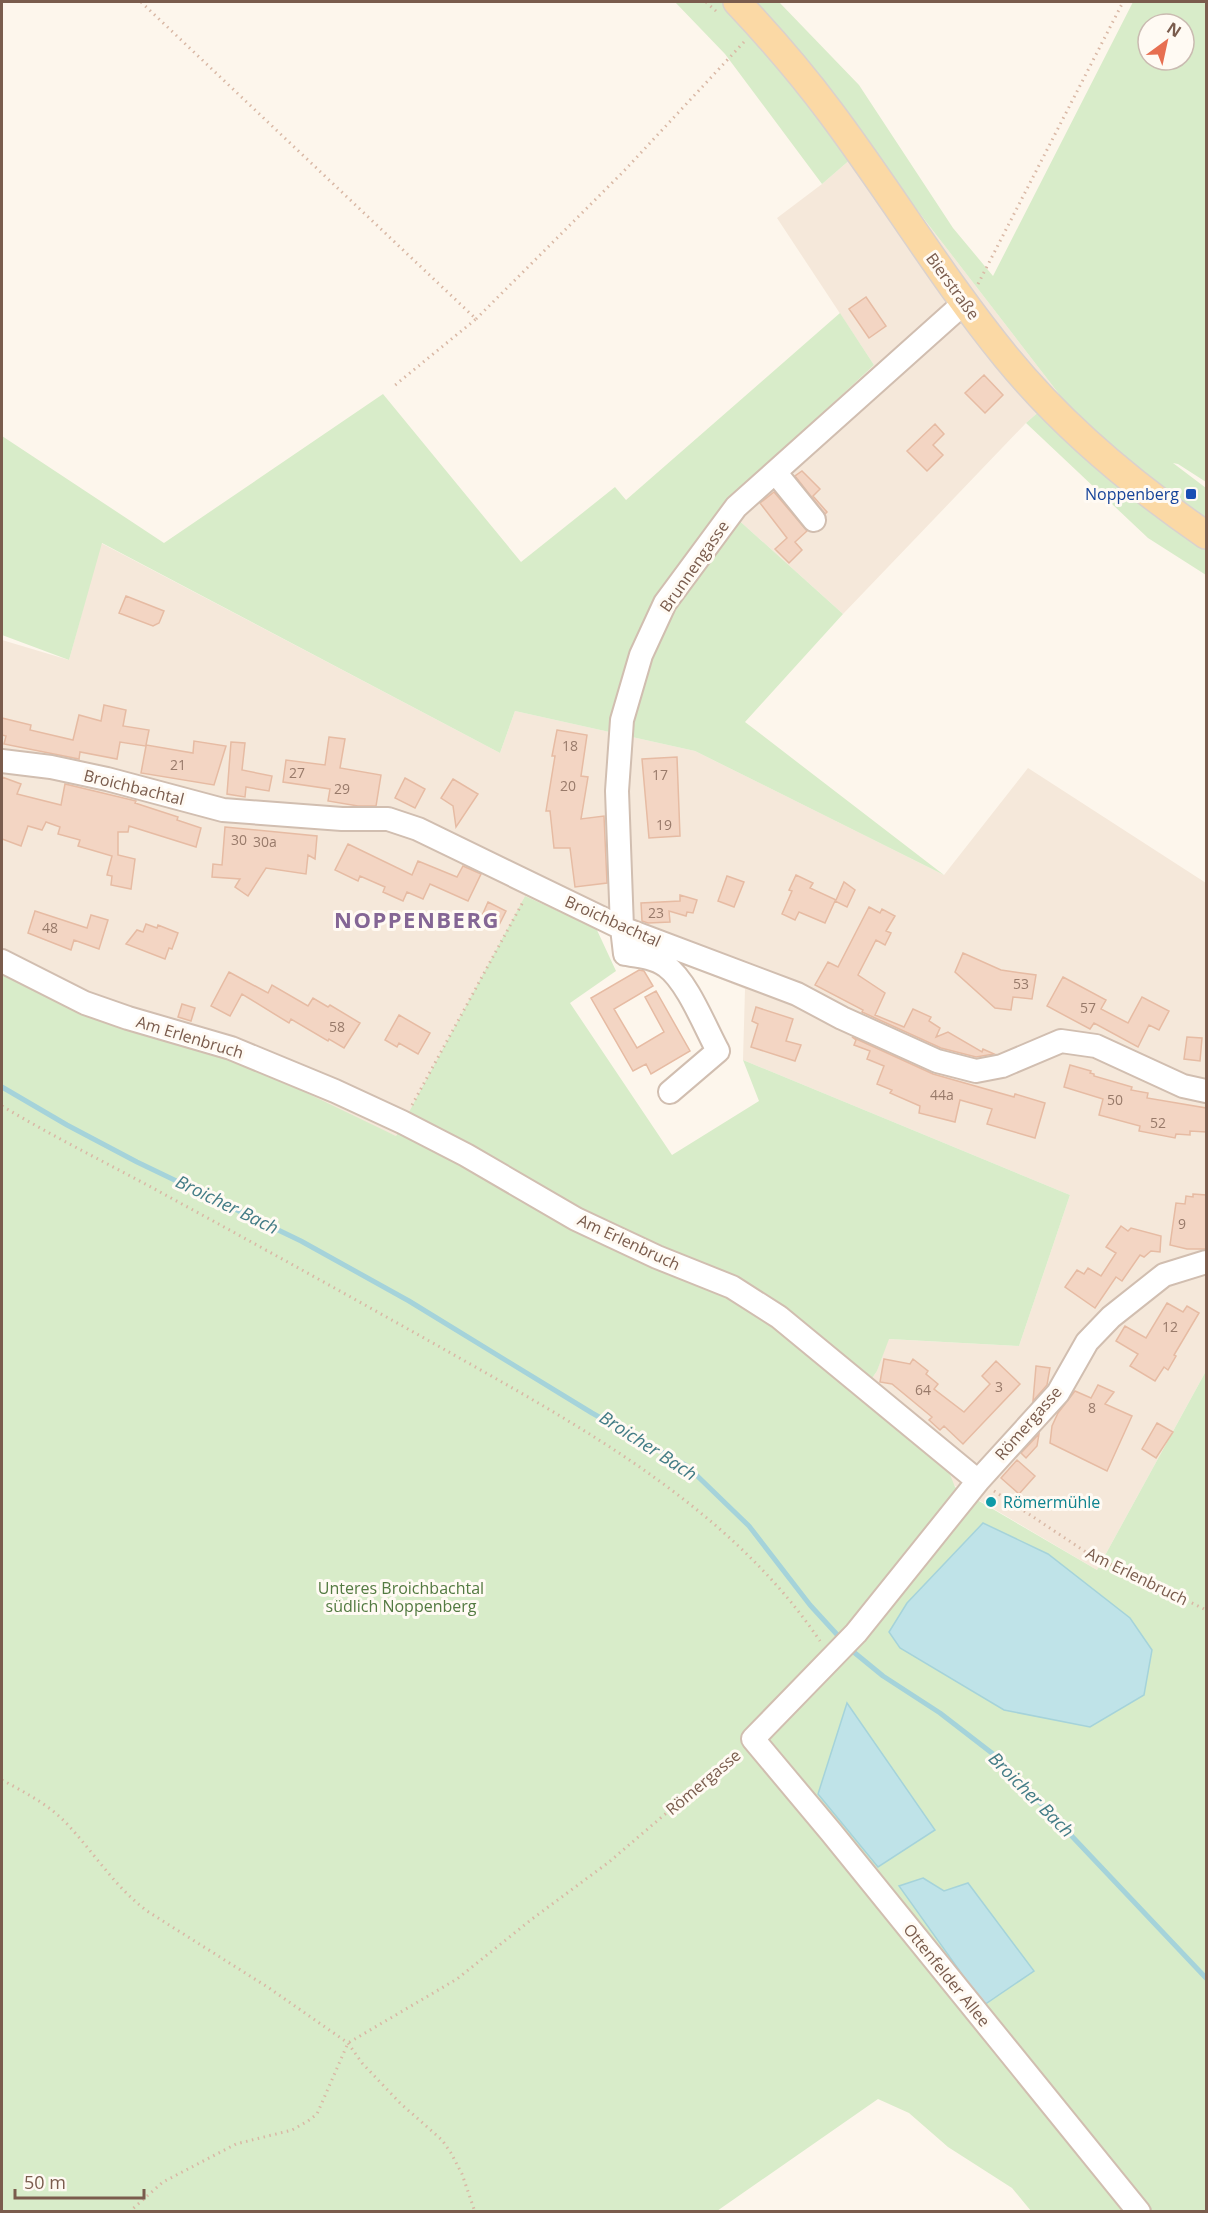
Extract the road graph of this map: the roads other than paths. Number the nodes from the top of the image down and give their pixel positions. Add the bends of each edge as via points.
1 (737, 2) edge
2 (964, 303) junction
3 (775, 472) junction
4 (814, 520) dead end
5 (1206, 535) edge
6 (2, 761) edge
7 (622, 928) junction
8 (2, 961) edge
9 (1206, 1091) edge
10 (670, 1092) dead end
11 (1206, 1262) edge
12 (978, 1481) junction
13 (753, 1739) joint
14 (1139, 2211) edge

1 - 2 main road, Bierstraße via 830,112
2 - 3 street, Brunnengasse
2 - 5 main road, Bierstraße via 1006,358 1056,412 1116,468
3 - 4 street
3 - 7 street, Brunnengasse via 736,507 700,555 665,603 641,655 622,720 617,791
6 - 7 street, Broichbachtal via 107,779 223,810 388,819 418,829
7 - 9 street, Broichbachtal via 796,994 937,1061 976,1071 1002,1066 1061,1041 1096,1046 1184,1086
7 - 10 street, Brunnengasse via 625,954 665,965 680,980 718,1051
8 - 12 street, Am Erlenbruch via 85,1003 273,1064 402,1122 576,1219 732,1287 779,1317
11 - 12 street, Römergasse via 1164,1275 1111,1317 1087,1342 1058,1393
12 - 13 street, Römergasse via 856,1633
13 - 14 street, Ottenfelder Allee

